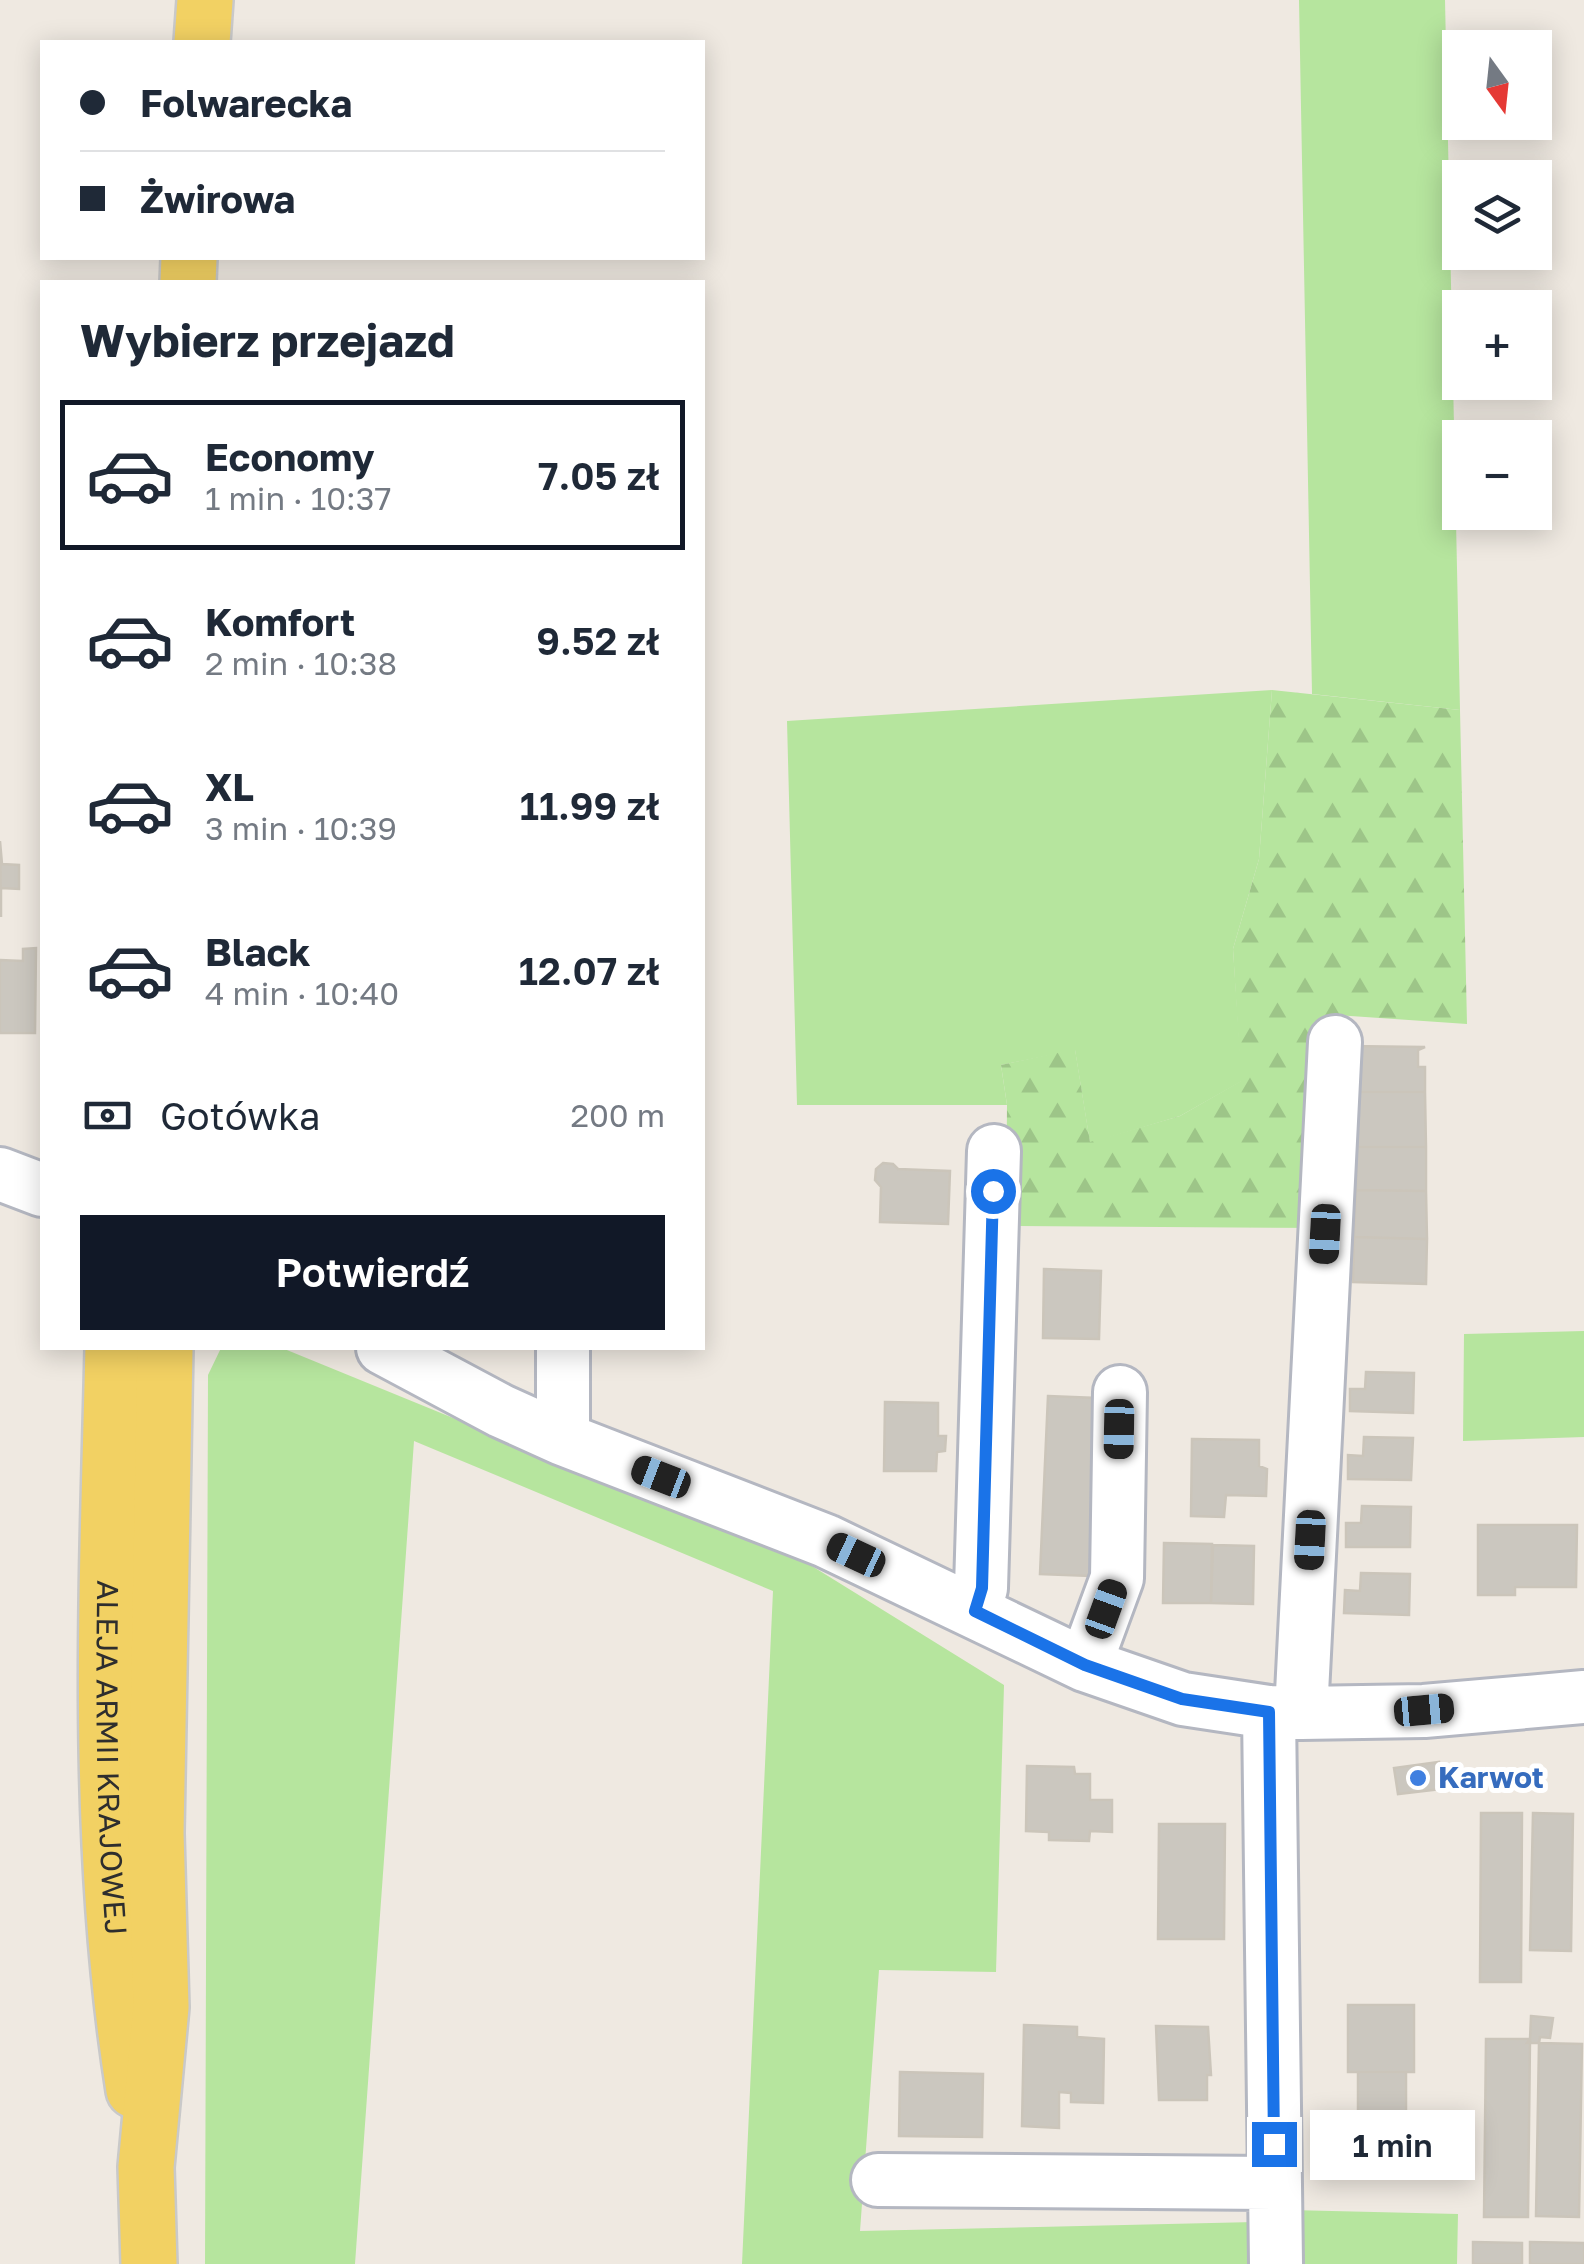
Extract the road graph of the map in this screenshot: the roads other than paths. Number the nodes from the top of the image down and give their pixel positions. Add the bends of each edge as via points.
1 (205, 0) edge
2 (202, 40) edge
3 (1335, 1042) dead end
4 (994, 1151) dead end
5 (0, 1174) edge
6 (40, 1189) edge
7 (112, 1350) edge
8 (166, 1350) edge
9 (387, 1350) edge
10 (563, 1350) edge
11 (1120, 1392) dead end
12 (563, 1439) junction
13 (975, 1611) junction
14 (1085, 1665) junction
15 (1584, 1697) edge
16 (1285, 1713) junction
17 (146, 2167) junction
18 (878, 2180) dead end
19 (1275, 2183) junction
20 (148, 2264) edge
21 (1276, 2264) edge

1 - 2 main road
3 - 16 street
4 - 13 street via 982,1588
5 - 6 street
7 - 17 main road, ALEJA ARMII KRAJOWEJ via 104,1755 121,2007
8 - 17 main road, ALEJA ARMII KRAJOWEJ via 156,1833 162,2007
9 - 12 street
10 - 12 street
11 - 14 street via 1117,1578
12 - 13 street via 826,1541
13 - 14 street
14 - 16 street via 1182,1699
15 - 16 street
16 - 19 street
17 - 20 main road, ALEJA ARMII KRAJOWEJ
18 - 19 street
19 - 21 street

